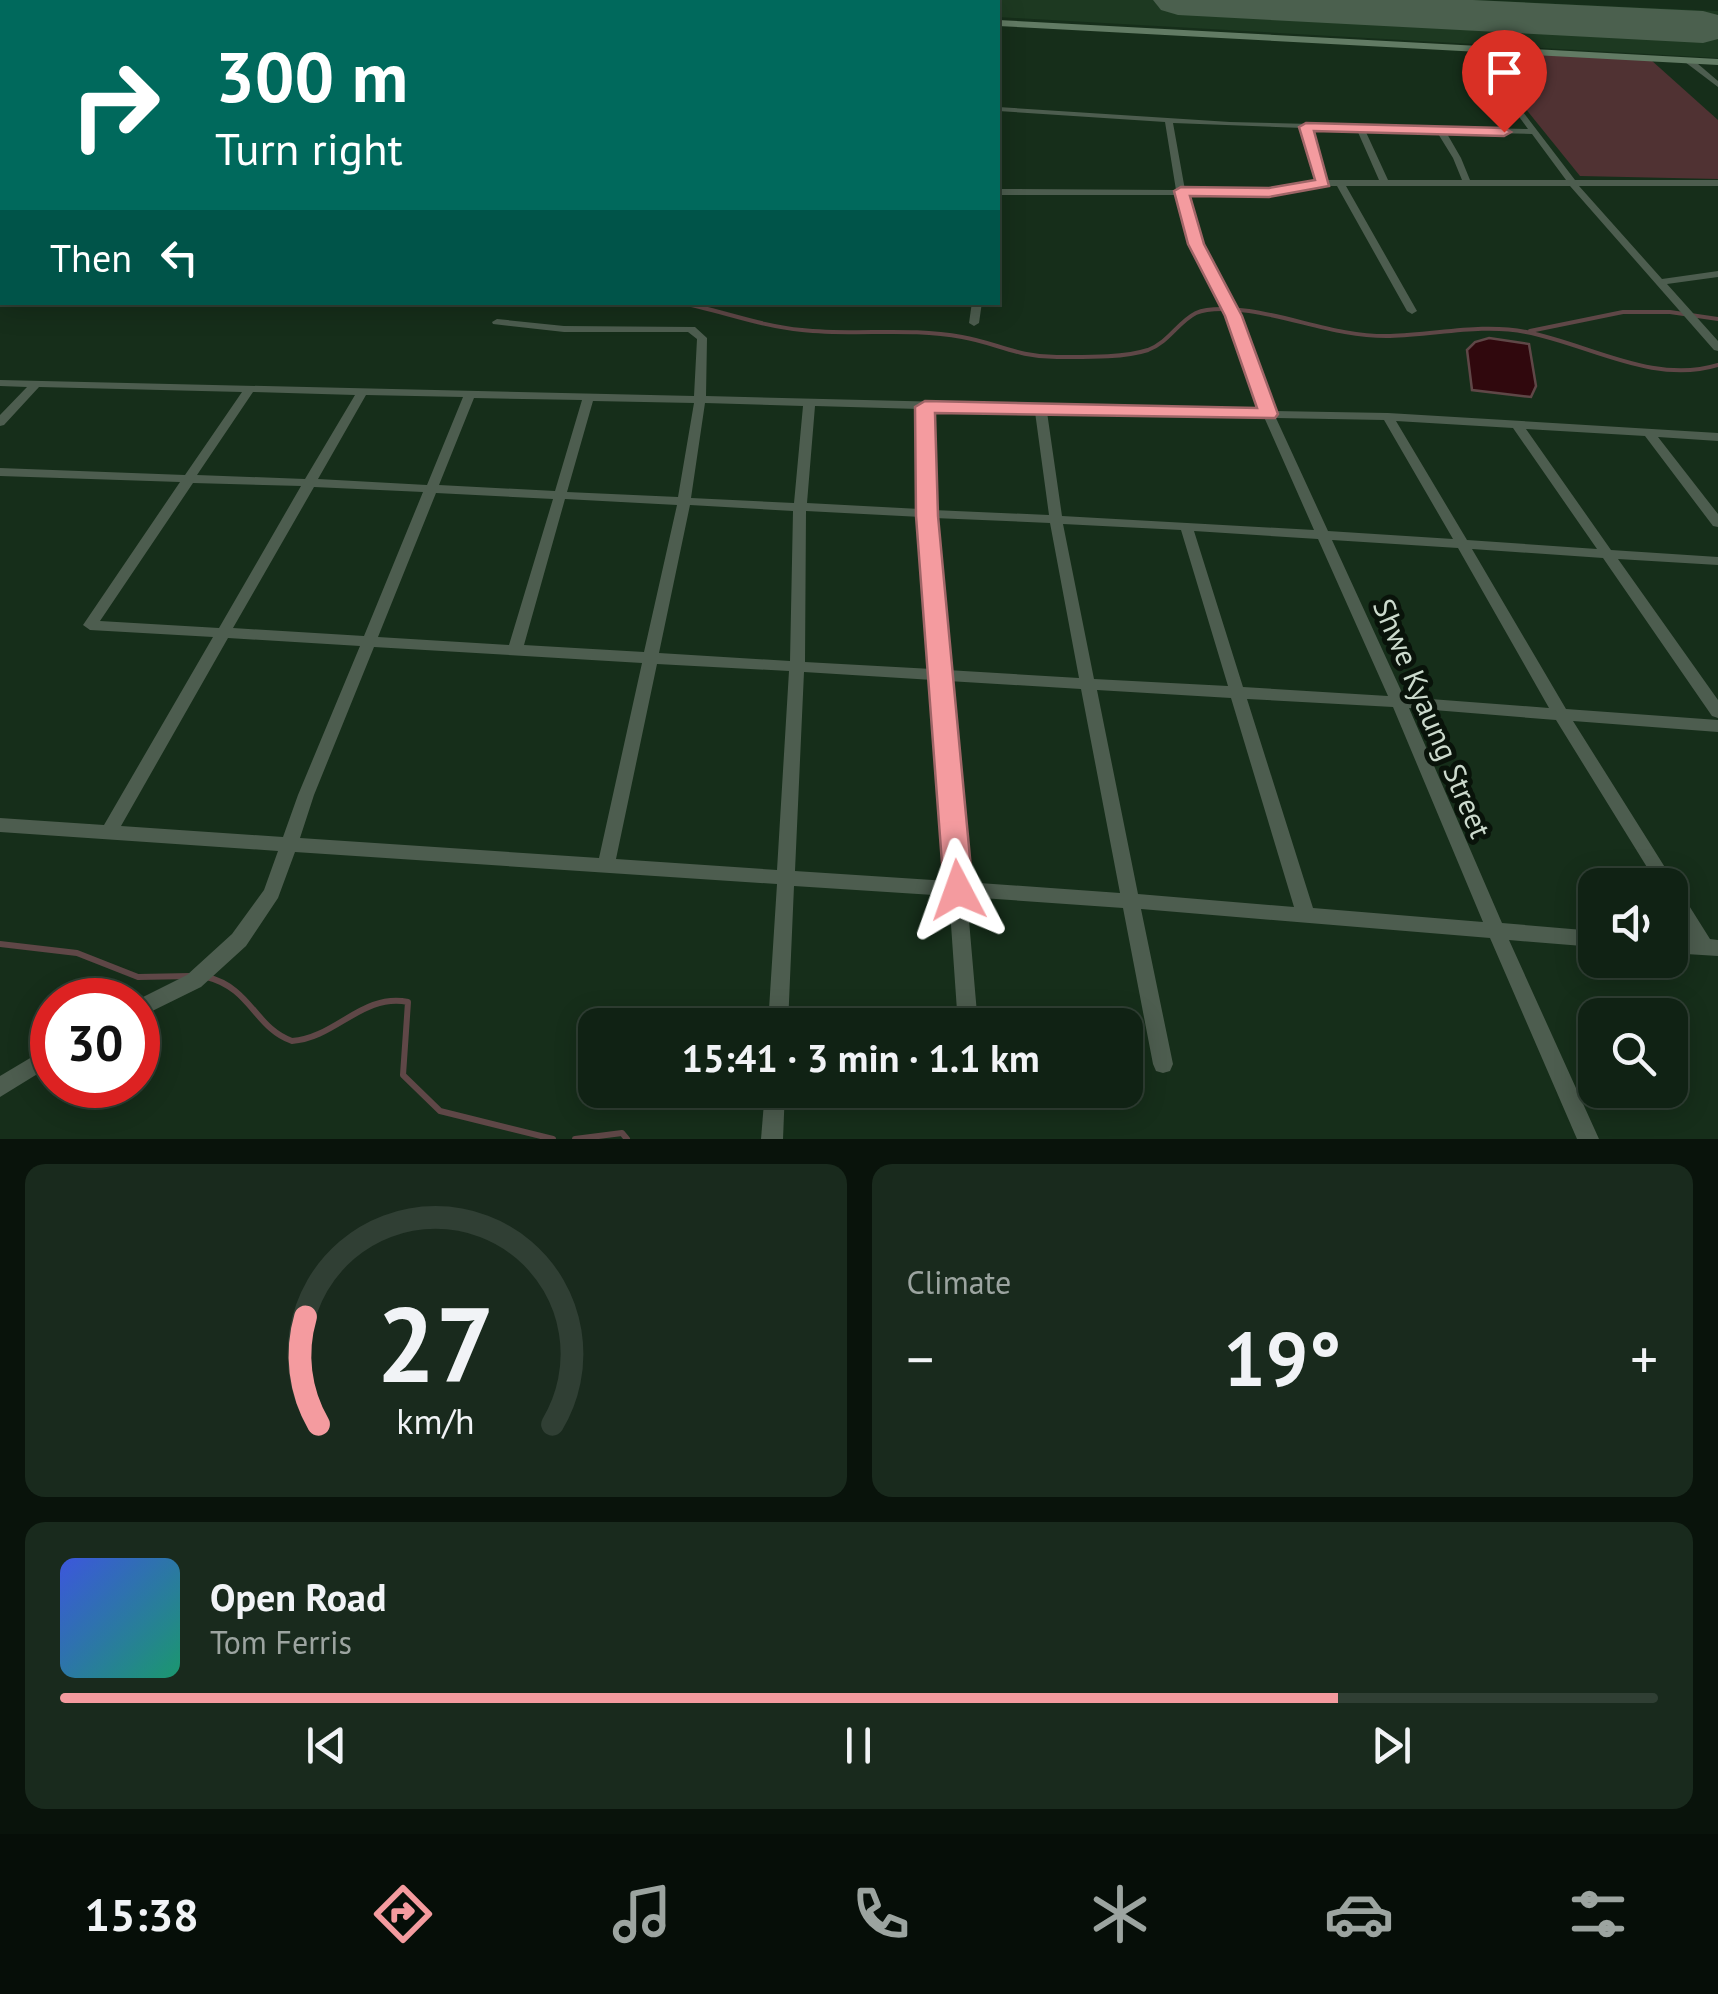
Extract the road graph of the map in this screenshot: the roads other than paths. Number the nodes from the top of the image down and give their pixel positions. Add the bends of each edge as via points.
1 (1000, 23) edge
2 (1472, 49) junction
3 (1688, 60) junction
4 (1718, 62) edge
5 (1718, 85) edge
6 (1000, 109) edge
7 (1169, 121) junction
8 (1306, 127) junction
9 (1361, 129) junction
10 (1440, 132) junction
11 (1536, 132) junction
12 (1324, 183) junction
13 (1385, 183) junction
14 (1466, 183) junction
15 (1572, 183) junction
16 (1340, 184) junction
17 (1718, 184) edge
18 (1181, 191) junction
19 (1000, 192) edge
20 (1718, 274) edge
21 (1664, 282) junction
22 (977, 305) edge
23 (1412, 311) dead end
24 (498, 322) dead end
25 (974, 323) dead end
26 (1718, 348) edge
27 (0, 384) edge
28 (36, 384) junction
29 (250, 388) junction
30 (363, 390) junction
31 (470, 394) junction
32 (588, 398) junction
33 (700, 401) junction
34 (809, 405) junction
35 (925, 407) junction
36 (1041, 408) junction
37 (1268, 414) junction
38 (1388, 417) junction
39 (0, 422) edge
40 (1517, 425) junction
41 (1648, 432) junction
42 (1718, 437) edge
43 (0, 472) edge
44 (189, 477) junction
45 (312, 482) junction
46 (431, 490) junction
47 (556, 496) junction
48 (684, 502) junction
49 (800, 510) junction
50 (927, 516) junction
51 (1057, 521) junction
52 (1718, 523) edge
53 (1186, 526) junction
54 (1323, 535) junction
55 (1462, 544) junction
56 (1604, 554) junction
57 (1718, 561) edge
58 (223, 632) junction
59 (371, 641) junction
60 (515, 651) junction
61 (648, 658) junction
62 (797, 667) junction
63 (942, 676) junction
64 (1086, 683) junction
65 (1240, 693) junction
66 (1399, 702) junction
67 (1718, 712) edge
68 (1561, 714) junction
69 (1718, 726) edge
70 (0, 825) edge
71 (108, 832) junction
72 (291, 846) junction
73 (606, 866) junction
74 (1656, 868) edge
75 (786, 878) junction
76 (958, 890) junction
77 (1132, 901) junction
78 (1688, 915) edge
79 (1306, 916) junction
80 (1496, 932) junction
81 (1578, 938) edge
82 (1712, 948) edge
83 (160, 998) edge
84 (779, 1008) edge
85 (967, 1008) edge
86 (1163, 1064) dead end
87 (30, 1068) edge
88 (0, 1087) edge
89 (774, 1108) edge
90 (772, 1139) edge
91 (1588, 1139) edge

1 - 2 street
2 - 3 street
2 - 11 street
3 - 4 street
3 - 5 street
6 - 7 street
7 - 8 street
7 - 18 street, Shwe Kyaung Street
8 - 9 street
8 - 12 street
9 - 10 street
9 - 13 street
10 - 11 street
10 - 14 street
11 - 15 street
12 - 16 street
12 - 18 street via 1269,192
13 - 14 street
13 - 16 street
14 - 15 street
15 - 17 street
15 - 21 street
16 - 23 street
18 - 19 street
18 - 37 street, Shwe Kyaung Street via 1196,244 1231,310
20 - 21 street
21 - 26 street
22 - 25 street
24 - 33 street via 691,330 702,338
27 - 28 street
28 - 29 street
28 - 39 street
29 - 30 street
29 - 44 street
30 - 31 street
30 - 45 street
31 - 32 street
31 - 46 street
32 - 33 street
32 - 47 street
33 - 34 street
33 - 48 street
34 - 35 street
34 - 49 street
35 - 36 street
35 - 50 street
36 - 37 street
36 - 51 street
37 - 38 street
37 - 54 street, Shwe Kyaung Street
38 - 40 street
38 - 55 street
40 - 41 street
40 - 56 street
41 - 42 street
41 - 52 street
43 - 44 street
44 - 45 street
44 - 58 street via 90,625
45 - 46 street
45 - 58 street
46 - 47 street
46 - 59 street
47 - 48 street
47 - 60 street
48 - 49 street
48 - 61 street
49 - 50 street
49 - 62 street
50 - 51 street
50 - 63 street
51 - 53 street
51 - 64 street
53 - 54 street
53 - 65 street
54 - 55 street
54 - 66 street, Shwe Kyaung Street
55 - 56 street
55 - 68 street
56 - 57 street
56 - 67 street
58 - 59 street
58 - 71 street
59 - 60 street
59 - 72 street
60 - 61 street
61 - 62 street
61 - 73 street
62 - 63 street
62 - 75 street
63 - 64 street
63 - 76 street
64 - 65 street
64 - 77 street
65 - 66 street
65 - 79 street
66 - 68 street
66 - 80 street, Shwe Kyaung Street
68 - 69 street
68 - 74 street
70 - 71 street
71 - 72 street
72 - 73 street
72 - 83 street via 272,893 224,956
73 - 75 street
75 - 76 street
75 - 84 street
76 - 77 street
76 - 85 street
77 - 79 street
77 - 86 street
78 - 82 street
79 - 80 street
80 - 81 street
80 - 91 street, Shwe Kyaung Street
87 - 88 street
89 - 90 street

